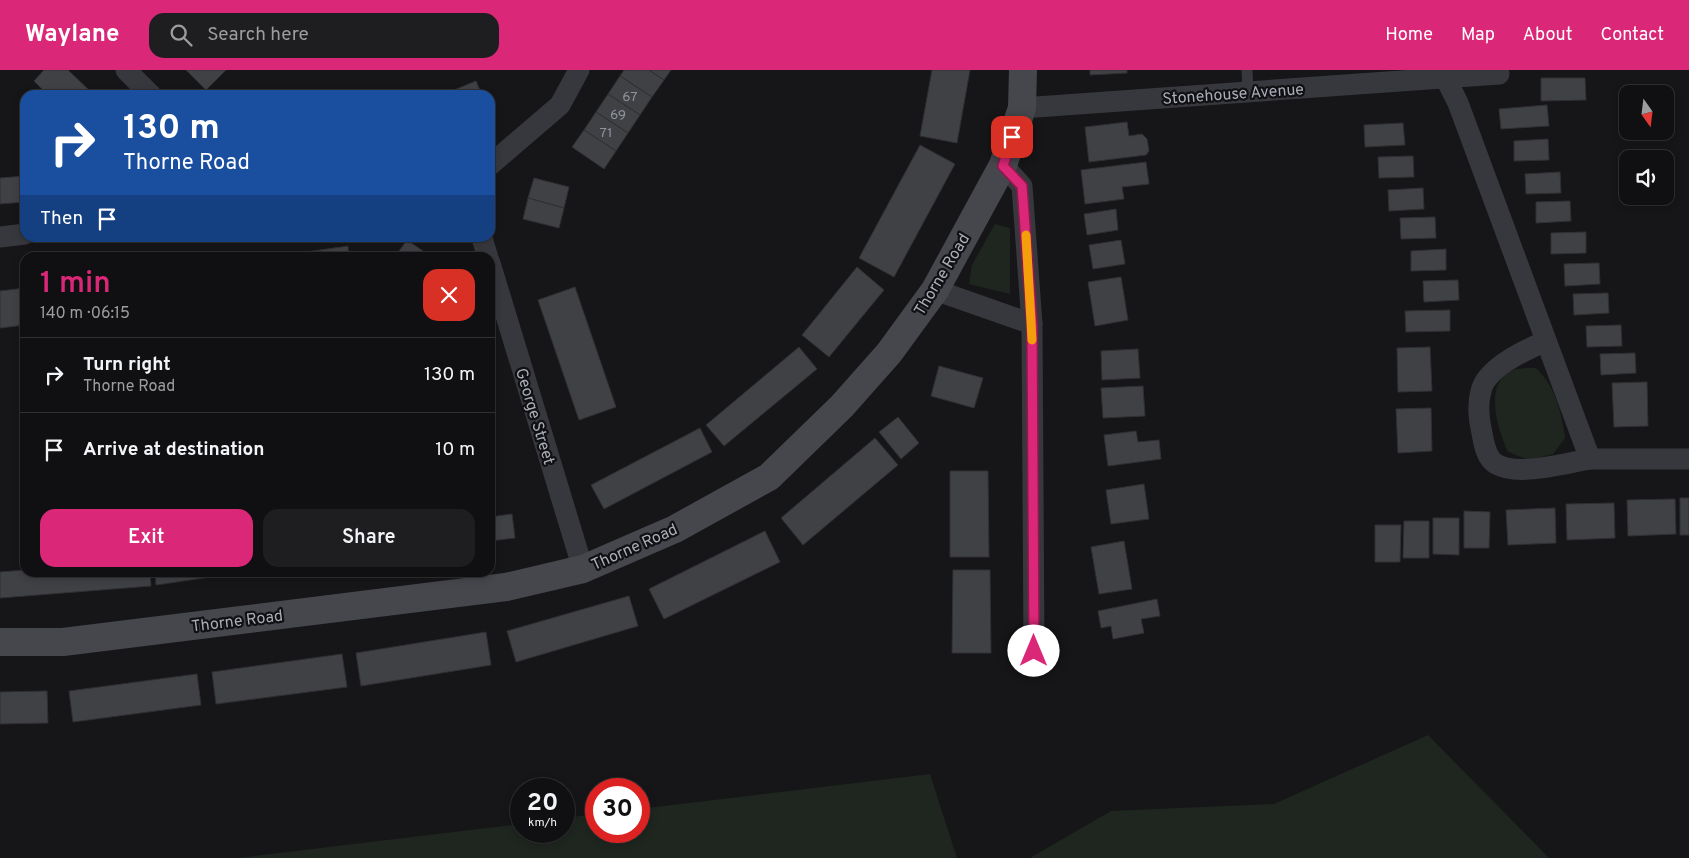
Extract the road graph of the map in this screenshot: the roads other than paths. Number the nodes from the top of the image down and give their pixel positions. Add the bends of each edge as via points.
1 (126, 70) edge
2 (579, 70) edge
3 (1024, 70) edge
4 (1247, 70) edge
5 (1499, 74) dead end
6 (1445, 77) junction
7 (146, 90) edge
8 (1248, 92) junction
9 (1022, 108) junction
10 (495, 161) edge
11 (1003, 166) junction
12 (20, 235) edge
13 (0, 237) edge
14 (495, 279) edge
15 (935, 290) junction
16 (1032, 324) junction
17 (1546, 341) junction
18 (1689, 458) edge
19 (1590, 459) junction
20 (583, 569) junction
21 (0, 642) edge
22 (1034, 651) dead end

1 - 7 street
2 - 10 street via 560,105
3 - 9 street, Thorne Road
4 - 8 lane
5 - 6 street, Stonehouse Avenue
6 - 8 street, Stonehouse Avenue
6 - 17 street via 1458,103
8 - 9 street, Stonehouse Avenue
9 - 11 street, Thorne Road
11 - 15 street, Thorne Road
11 - 16 street via 1022,186
12 - 13 street
14 - 20 street, George Street
15 - 16 street
15 - 20 street, Thorne Road via 888,354 842,406 769,477 675,529
16 - 22 street
17 - 19 street
17 - 19 street via 1523,351 1486,378 1479,408 1483,442 1496,464 1515,469 1538,469
18 - 19 street
20 - 21 street, Thorne Road via 506,587 245,620 62,642

